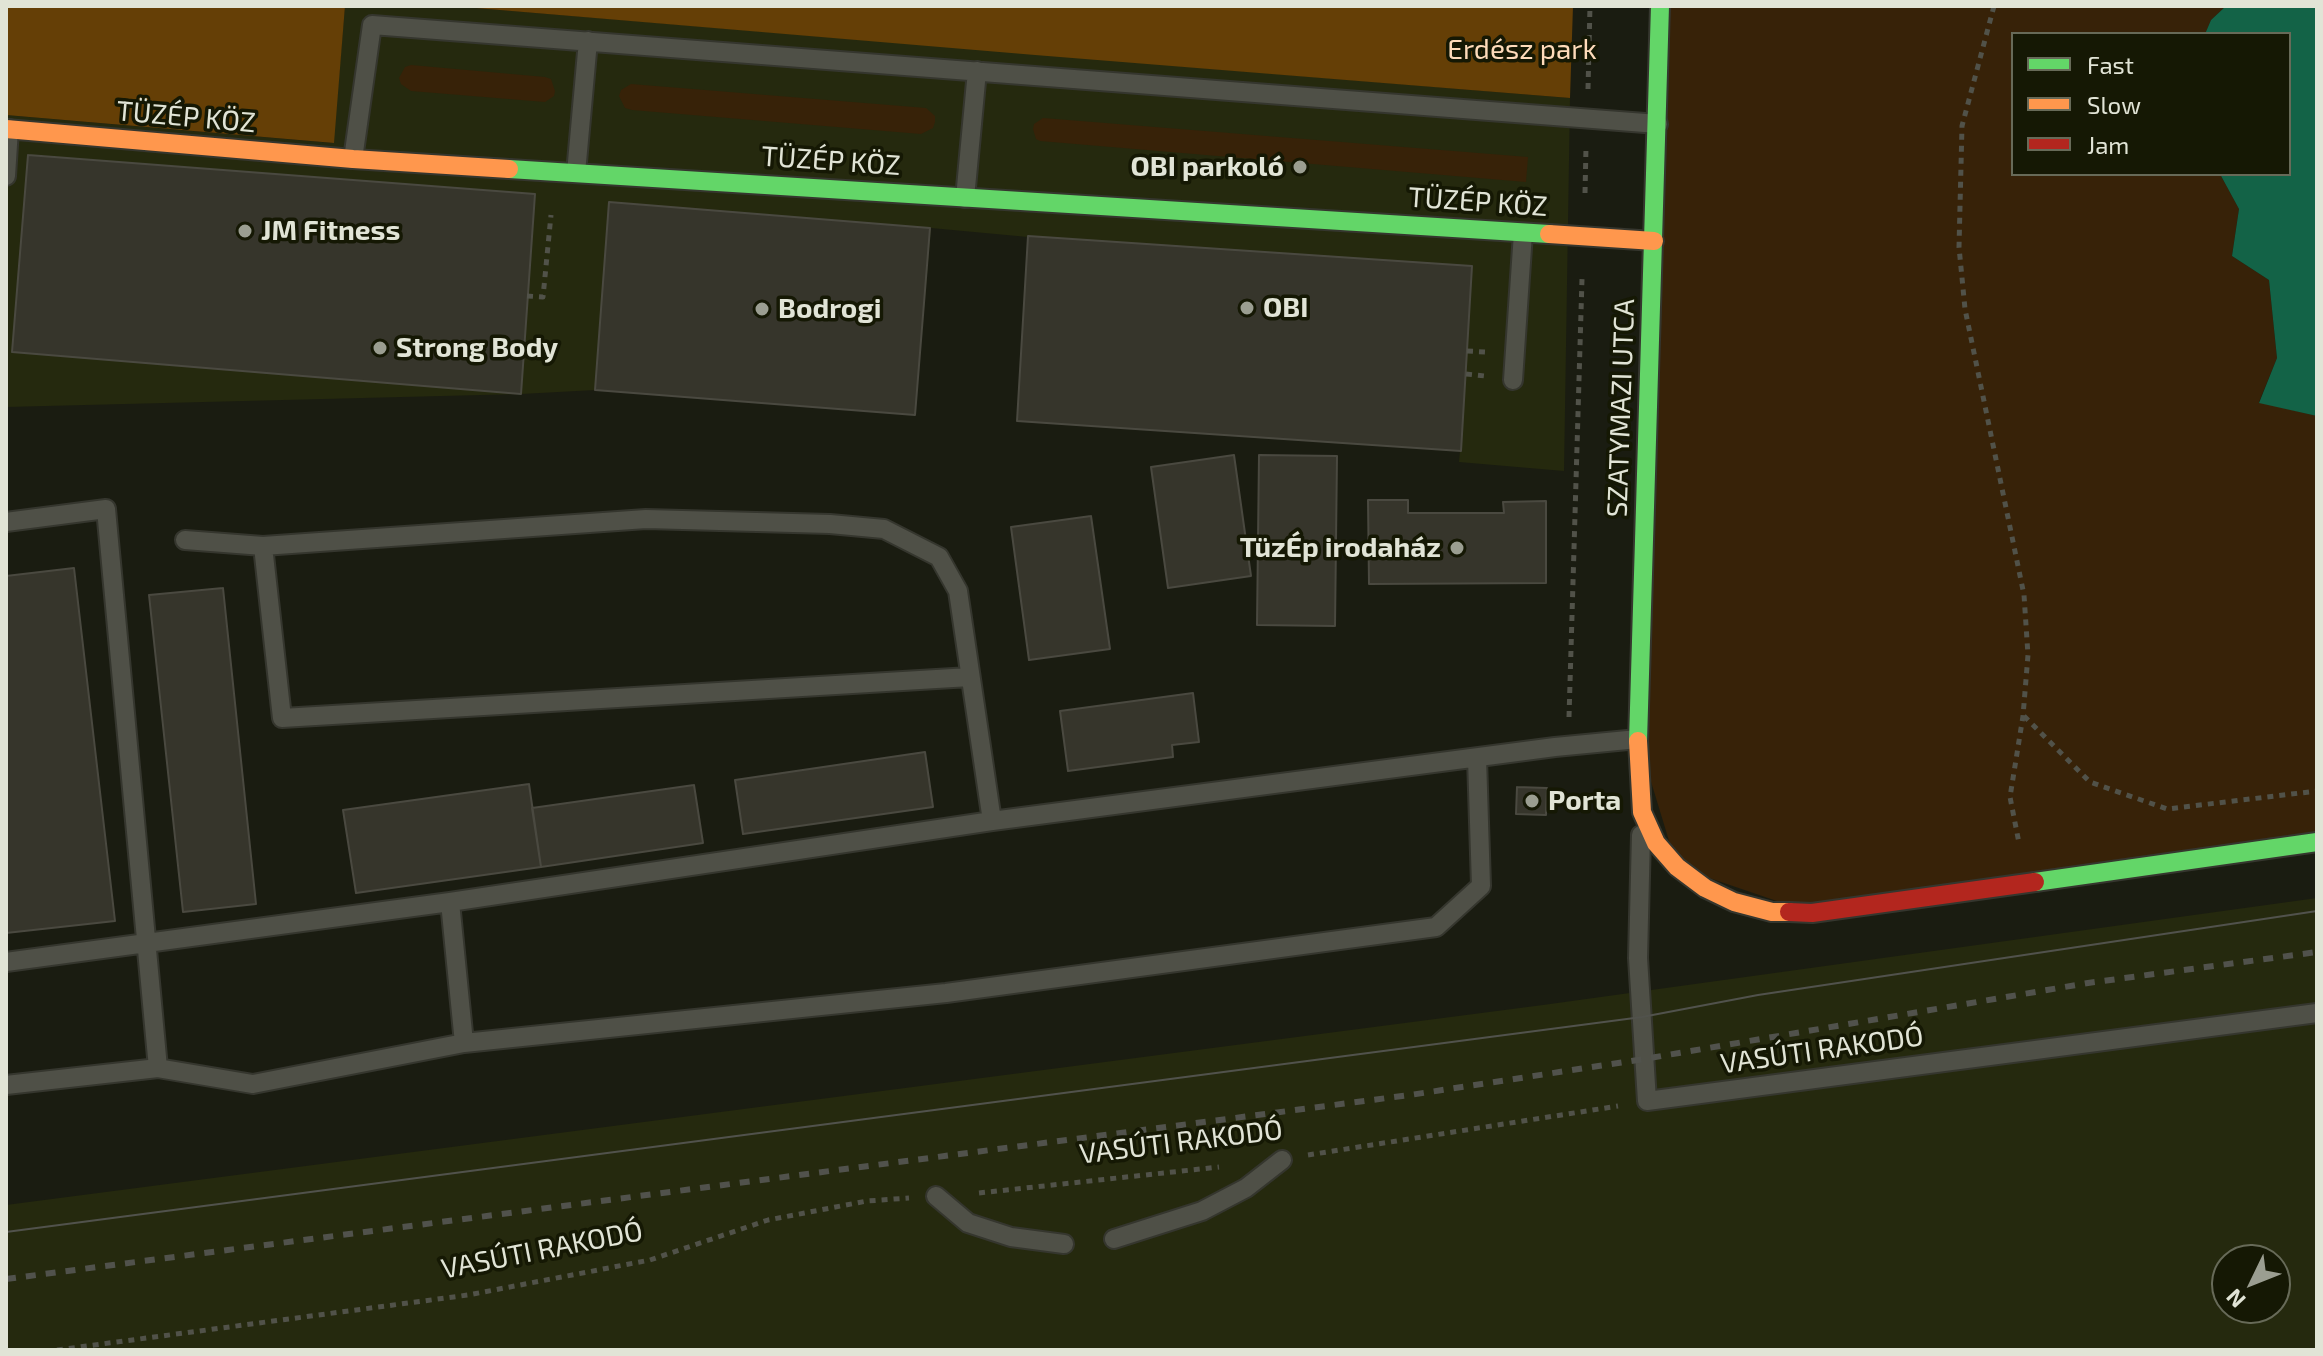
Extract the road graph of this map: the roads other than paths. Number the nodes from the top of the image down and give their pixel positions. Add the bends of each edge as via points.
1 (1660, 6) edge
2 (588, 41) junction
3 (977, 71) junction
4 (1658, 124) junction
5 (8, 129) edge
6 (353, 159) junction
7 (576, 173) junction
8 (6, 176) edge
9 (965, 198) junction
10 (1523, 233) junction
11 (1654, 241) junction
12 (1513, 380) dead end
13 (6, 522) edge
14 (185, 540) dead end
15 (263, 546) junction
16 (970, 677) junction
17 (1638, 739) junction
18 (1477, 758) junction
19 (1642, 812) junction
20 (992, 821) junction
21 (2317, 842) edge
22 (450, 902) junction
23 (146, 944) junction
24 (6, 962) edge
25 (2317, 1013) edge
26 (464, 1043) junction
27 (158, 1068) junction
28 (6, 1085) edge
29 (1282, 1160) road end
30 (936, 1196) road end
31 (1114, 1239) dead end
32 (1064, 1244) dead end

1 - 4 street, SZATYMAZI UTCA
2 - 3 lane
2 - 6 lane via 372,25
2 - 7 lane
3 - 4 lane
3 - 9 lane
4 - 11 street, SZATYMAZI UTCA
5 - 6 street, TÜZÉP KÖZ
5 - 8 lane
6 - 7 street, TÜZÉP KÖZ
7 - 9 street, TÜZÉP KÖZ
9 - 10 street, TÜZÉP KÖZ
10 - 11 street, TÜZÉP KÖZ
10 - 12 lane
11 - 17 street, SZATYMAZI UTCA
13 - 23 lane via 106,509
14 - 15 lane
15 - 16 lane via 646,519 884,529 939,557 958,591
15 - 16 lane via 282,718
16 - 20 lane
17 - 18 lane
17 - 19 street, SZATYMAZI UTCA
18 - 20 lane
18 - 26 lane via 1481,886 1436,927 946,993
19 - 21 street via 1656,843 1677,867 1734,902 1772,912 1812,913
19 - 25 lane, VASÚTI RAKODÓ via 1638,958 1647,1101
20 - 22 lane
22 - 23 lane
22 - 26 lane
23 - 24 lane
23 - 27 lane
26 - 27 lane via 253,1084
27 - 28 lane
29 - 31 lane via 1246,1188 1202,1211
30 - 32 lane via 968,1223 1011,1237

